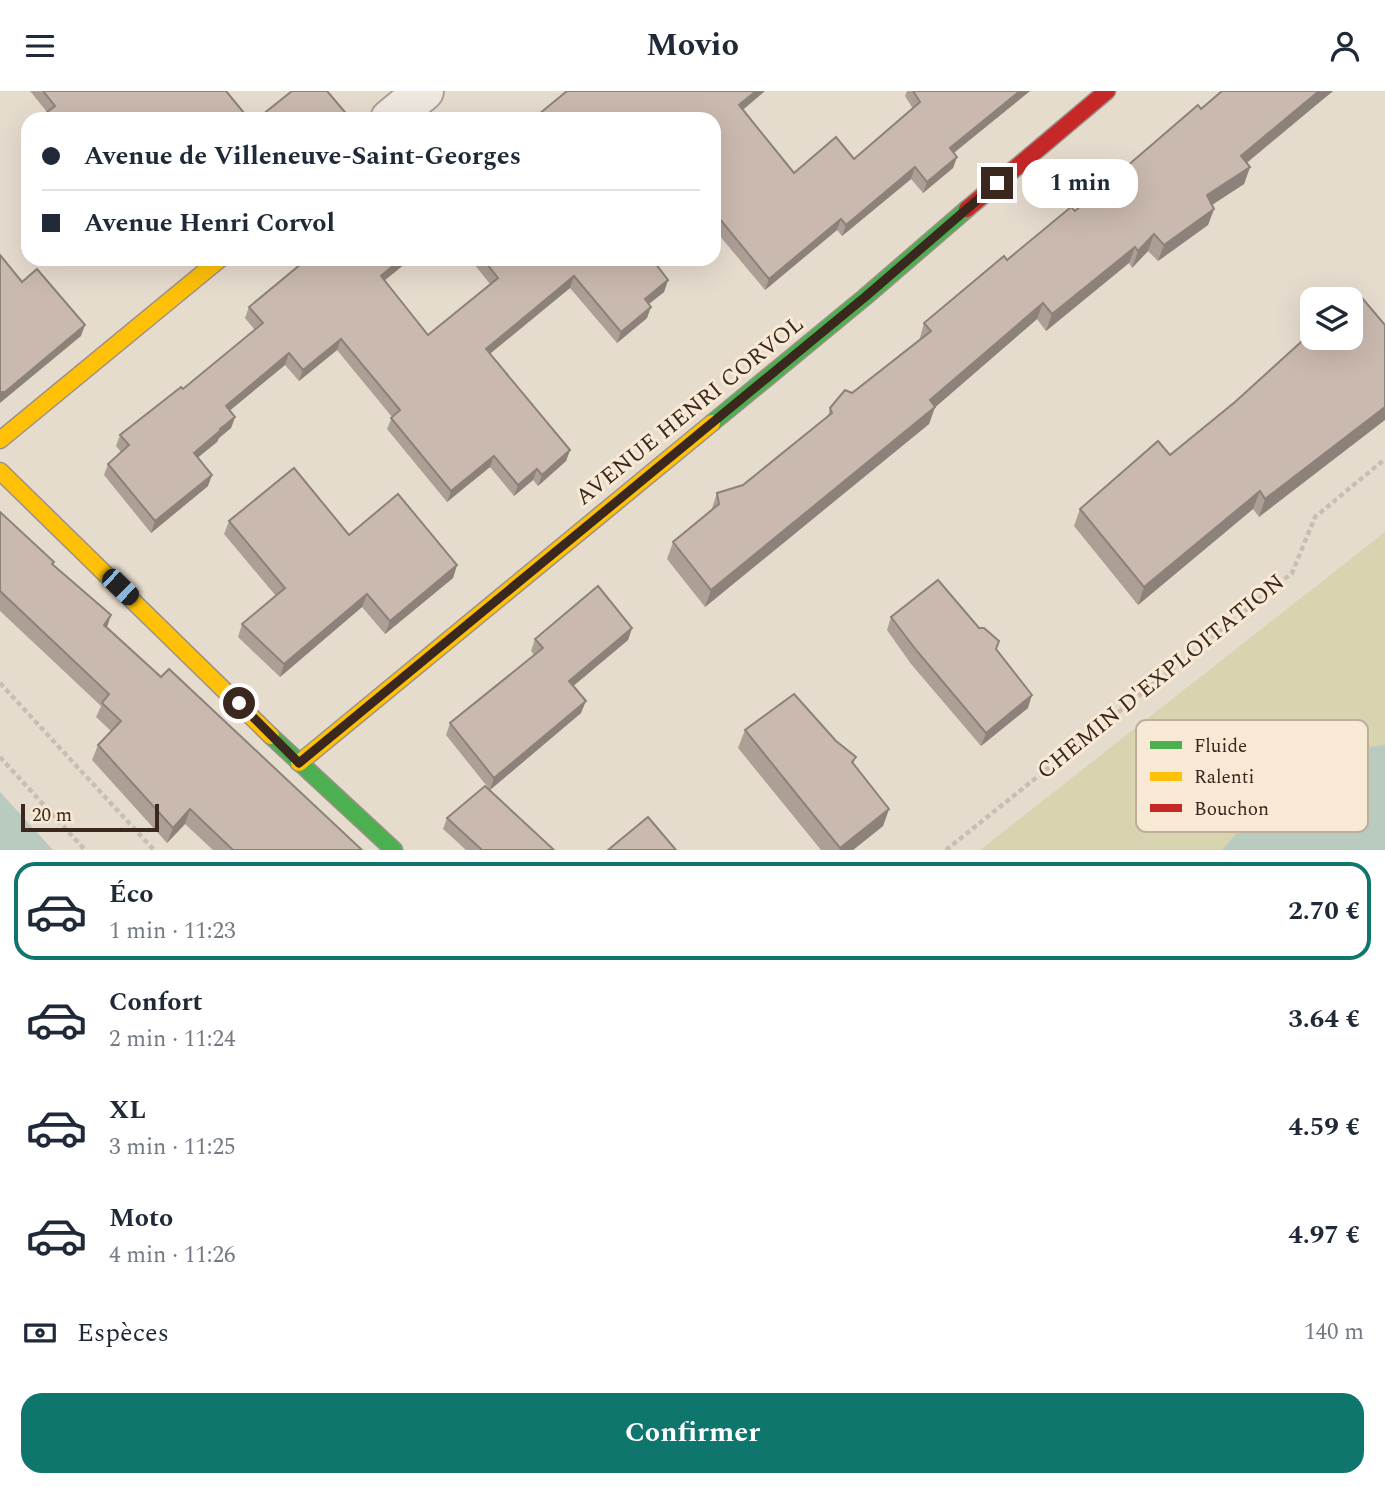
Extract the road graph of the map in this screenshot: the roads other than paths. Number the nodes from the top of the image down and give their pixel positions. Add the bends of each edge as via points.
1 (424, 91) edge
2 (1107, 91) edge
3 (398, 112) edge
4 (211, 266) edge
5 (0, 440) edge
6 (0, 471) edge
7 (299, 763) junction
8 (394, 850) edge

1 - 3 street
2 - 7 street, AVENUE HENRI CORVOL via 865,297
4 - 5 street
6 - 7 street
7 - 8 street

